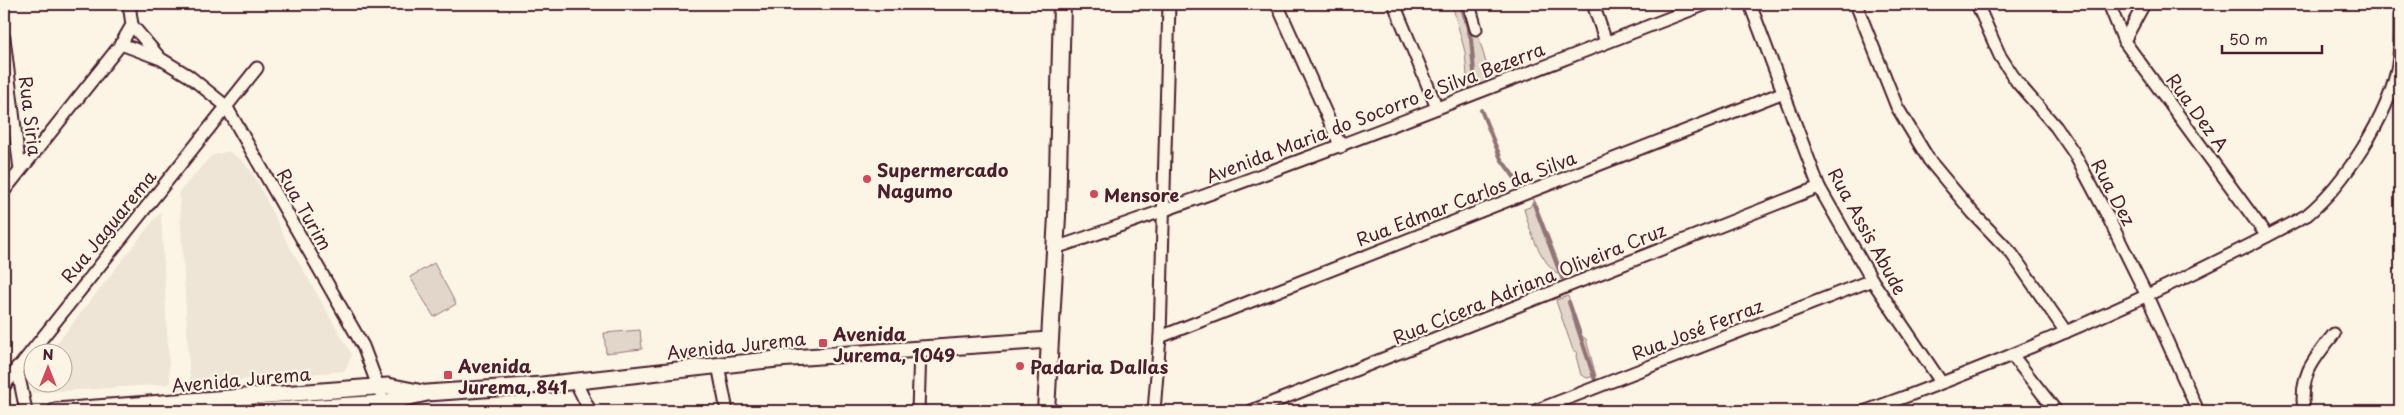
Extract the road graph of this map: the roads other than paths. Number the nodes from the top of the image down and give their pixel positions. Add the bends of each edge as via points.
1 (129, 4) edge
2 (1062, 4) edge
3 (1170, 4) edge
4 (1277, 4) edge
5 (1394, 4) edge
6 (1469, 4) edge
7 (1593, 4) edge
8 (1750, 4) edge
9 (1856, 4) edge
10 (1977, 4) edge
11 (2109, 4) edge
12 (2144, 4) edge
13 (1702, 5) edge
14 (2400, 15) edge
15 (132, 25) junction
16 (1476, 28) dead end
17 (4, 38) edge
18 (2124, 41) junction
19 (1606, 42) junction
20 (121, 44) junction
21 (161, 59) junction
22 (257, 68) dead end
23 (1784, 92) junction
24 (226, 106) junction
25 (1436, 108) junction
26 (1341, 147) junction
27 (20, 170) junction
28 (1819, 187) junction
29 (4, 191) edge
30 (1164, 211) junction
31 (2268, 236) junction
32 (1055, 248) junction
33 (1872, 280) junction
34 (2148, 296) junction
35 (2066, 332) junction
36 (2334, 334) dead end
37 (1160, 337) junction
38 (1049, 340) junction
39 (920, 349) junction
40 (2012, 355) junction
41 (718, 364) junction
42 (17, 367) junction
43 (575, 381) junction
44 (1941, 382) junction
45 (4, 386) edge
46 (380, 386) junction
47 (427, 393) junction
48 (383, 403) junction
49 (1893, 407) edge
50 (99, 410) edge
51 (26, 411) edge
52 (56, 411) edge
53 (258, 411) edge
54 (590, 411) edge
55 (727, 411) edge
56 (918, 411) edge
57 (1046, 411) edge
58 (1154, 411) edge
59 (1251, 411) edge
60 (1535, 411) edge
61 (1866, 411) edge
62 (2056, 411) edge
63 (2198, 411) edge
64 (2304, 411) edge

1 - 15 street
2 - 32 main road
3 - 30 street
4 - 26 street
5 - 25 street
6 - 16 street
7 - 19 street
8 - 23 street, Rua Assis Abude
9 - 35 street via 1897,107 1929,160 2012,254
10 - 34 street, Rua Dez via 2000,56 2074,153
11 - 18 street, Rua Dez A
12 - 18 street
13 - 19 street, Avenida Maria do Socorro e Silva Bezerra
14 - 31 street via 2397,70 2364,146 2326,199
15 - 20 street
15 - 21 street, Rua Turim
17 - 27 street, Rua Siria
18 - 31 street, Rua Dez A
19 - 25 street, Avenida Maria do Socorro e Silva Bezerra
20 - 21 street, Rua Turim
20 - 27 street
21 - 24 street, Rua Turim via 189,76
22 - 24 street, Rua Jaguarema
23 - 28 street, Rua Assis Abude
23 - 37 street, Rua Edmar Carlos da Silva
24 - 42 street, Rua Jaguarema
24 - 46 street, Rua Turim via 363,346
25 - 26 street, Avenida Maria do Socorro e Silva Bezerra
26 - 30 street, Avenida Maria do Socorro e Silva Bezerra
27 - 29 street
28 - 33 street, Rua Assis Abude
28 - 59 street, Rua Cícera Adriana Oliveira Cruz
30 - 32 street, Avenida Maria do Socorro e Silva Bezerra
30 - 37 street
31 - 34 street
32 - 38 main road
33 - 44 street, Rua Assis Abude
33 - 60 street, Rua José Ferraz
34 - 35 street
34 - 63 street, Rua Dez
35 - 40 street
36 - 64 street via 2312,361 2304,379
37 - 58 street
38 - 39 street, Avenida Jurema
38 - 57 main road
39 - 41 street, Avenida Jurema
39 - 56 street
40 - 44 street
40 - 62 street
41 - 43 street, Avenida Jurema
41 - 55 street
42 - 45 street, Rua Jaguarema
42 - 51 street
43 - 47 street, Avenida Jurema
43 - 54 street
44 - 49 street
46 - 47 street, Avenida Jurema
46 - 48 street, Rua Turim
46 - 50 street, Avenida Jurema
47 - 48 street, Avenida Jurema
48 - 53 street, Avenida Jurema
49 - 61 street
50 - 52 street, Avenida Jurema

